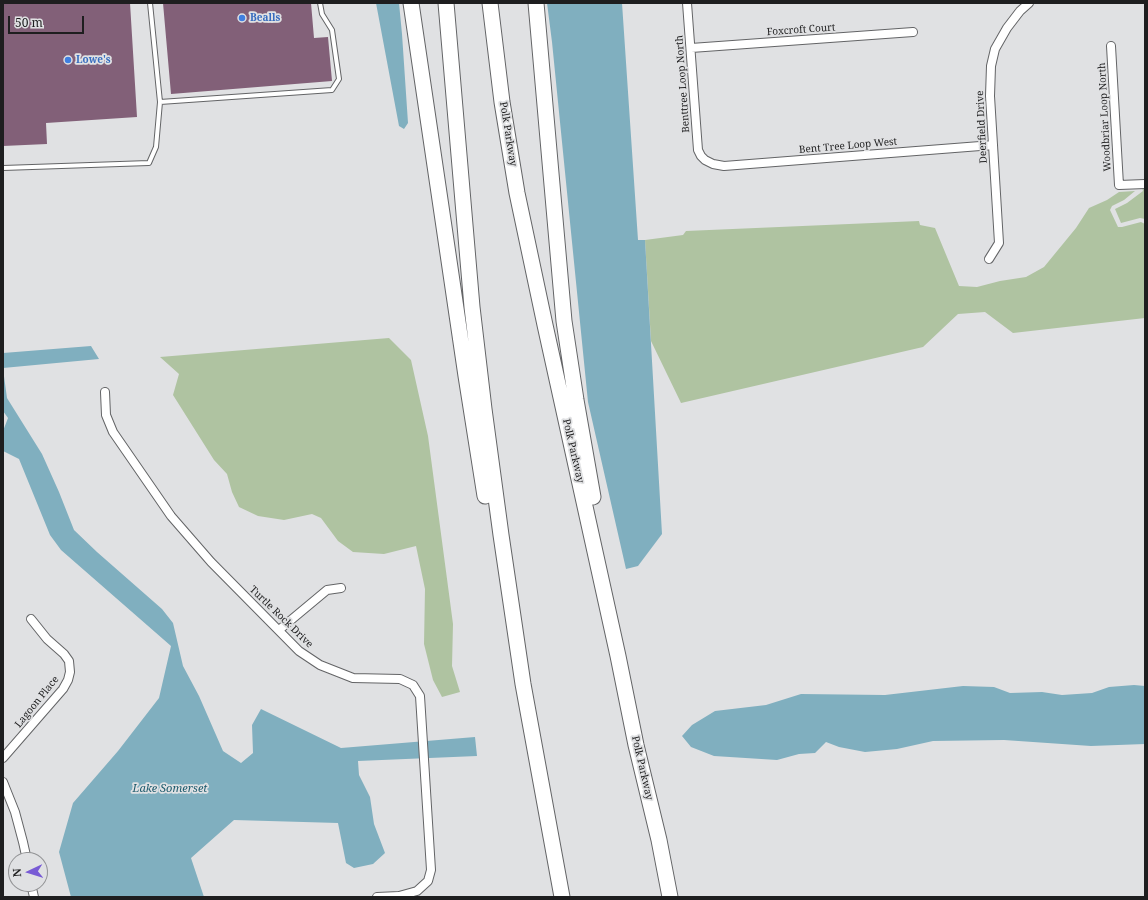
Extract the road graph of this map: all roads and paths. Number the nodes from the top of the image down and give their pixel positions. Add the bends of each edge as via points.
1 (150, 3) edge
2 (320, 3) edge
3 (411, 3) edge
4 (446, 3) edge
5 (490, 3) edge
6 (536, 3) edge
7 (687, 3) edge
8 (1029, 3) edge
9 (913, 32) dead end
10 (1111, 46) dead end
11 (691, 48) junction
12 (160, 102) junction
13 (993, 145) junction
14 (705, 160) joint
15 (3, 168) edge
16 (1145, 184) edge
17 (989, 259) dead end
18 (105, 392) dead end
19 (341, 588) dead end
20 (31, 619) dead end
21 (279, 630) junction
22 (618, 656) junction
23 (523, 684) junction
24 (3, 758) edge
25 (3, 782) edge
26 (25, 852) edge
27 (377, 897) edge
28 (562, 897) edge
29 (670, 897) edge

1 - 12 lane
2 - 12 lane via 322,14 332,30 339,79 332,90
3 - 23 highway via 466,376 506,622
4 - 23 highway via 472,307
5 - 22 highway, Polk Parkway via 517,194
6 - 22 highway via 564,321 615,616
7 - 11 street, Benttree Loop North
8 - 13 street, Deerfield Drive via 1007,28 995,50 991,66 990,96
9 - 11 street, Foxcroft Court
10 - 16 street, Woodbriar Loop North via 1119,185
11 - 14 street, Benttree Loop North via 698,150
12 - 15 lane via 156,147 150,163
13 - 14 street, Bent Tree Loop West via 724,166
13 - 17 street, Deerfield Drive via 999,243
18 - 21 street, Turtle Rock Drive via 106,415 113,432 171,516 211,562
19 - 21 street via 327,590
20 - 24 street, Lagoon Place via 46,639 64,654 69,661 70,672 63,689
21 - 27 street, Turtle Rock Drive via 299,651 320,665 353,678 400,679 414,685 420,696 431,870 428,882 417,891 399,896
22 - 29 highway, Polk Parkway
23 - 28 highway
25 - 26 street via 15,812

